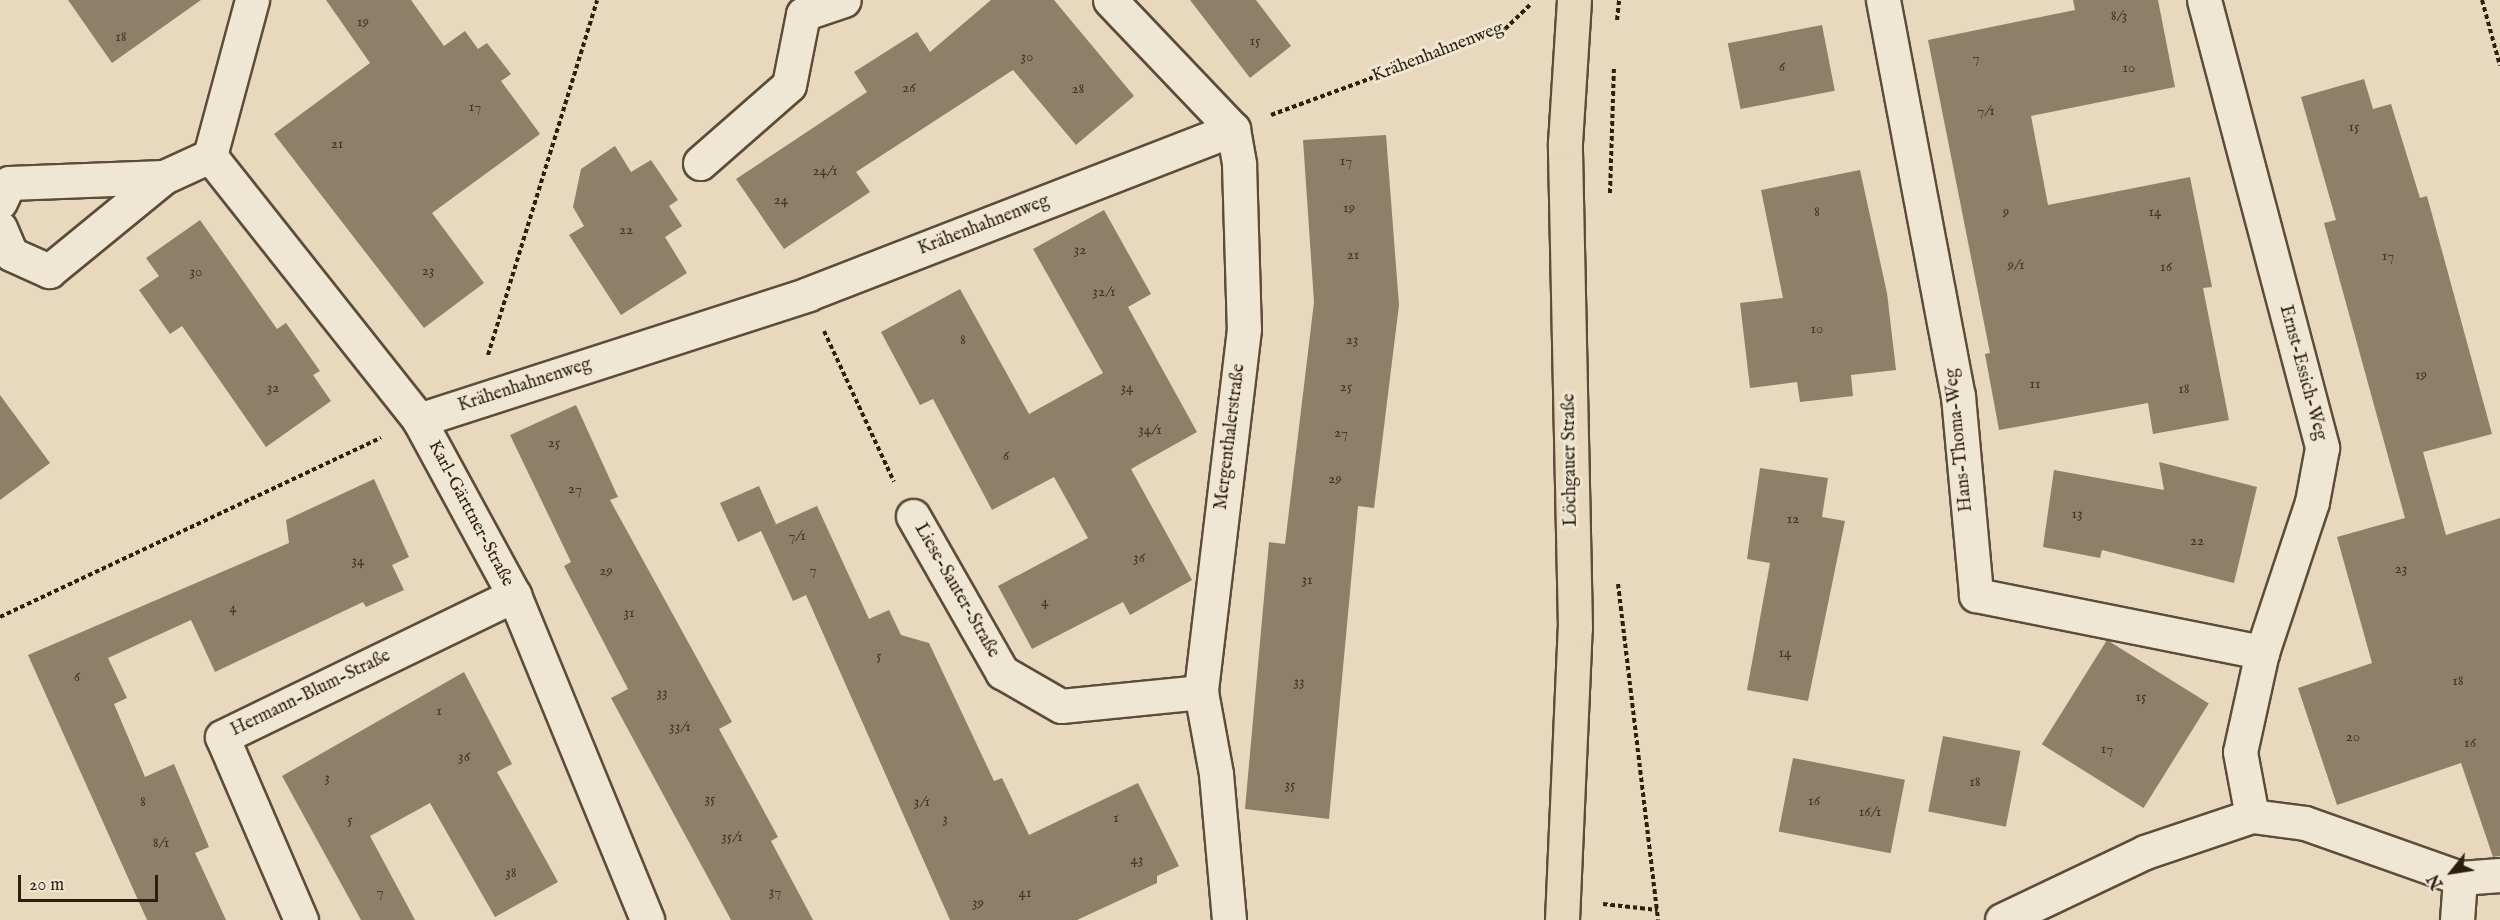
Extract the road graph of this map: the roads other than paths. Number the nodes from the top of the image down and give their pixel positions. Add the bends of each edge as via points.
1 (252, 0) edge
2 (844, 0) edge
3 (1110, 0) edge
4 (1574, 0) edge
5 (1883, 0) edge
6 (2204, 0) edge
7 (1233, 129) junction
8 (210, 156) junction
9 (700, 163) dead end
10 (164, 177) junction
11 (0, 202) edge
12 (0, 228) edge
13 (419, 420) junction
14 (913, 516) road end
15 (514, 595) junction
16 (2262, 652) junction
17 (1201, 692) junction
18 (2252, 816) junction
19 (2500, 875) edge
20 (2460, 878) junction
21 (1562, 910) edge
22 (301, 920) edge
23 (647, 920) edge
24 (1229, 920) edge
25 (2002, 920) edge
26 (2457, 920) edge

1 - 8 street
2 - 9 street via 803,14 789,85
3 - 7 street
4 - 21 main road, Löchgauer Straße via 1564,143 1575,628
5 - 16 street, Hans-Thoma-Weg via 1958,396 1976,595
6 - 16 street, Ernst-Essich-Weg via 2322,448 2312,502
7 - 13 street, Krähenhahnenweg via 808,294
7 - 17 street, Mergenthalerstraße via 1239,164 1244,329
8 - 10 street
8 - 13 street, Karl-Gärttner-Straße
10 - 11 street via 9,183
10 - 12 street via 49,272 11,254
13 - 15 street, Karl-Gärttner-Straße
14 - 17 street, Liese-Sauter-Straße via 1002,672 1061,706
15 - 22 street, Hermann-Blum-Straße via 222,737
15 - 23 street, Karl-Gärttner-Straße
16 - 18 street, Ernst-Essich-Weg via 2240,752
17 - 24 street, Mergenthalerstraße via 1216,774
18 - 20 street via 2306,823
18 - 25 street via 2145,852
19 - 20 street
20 - 26 street

